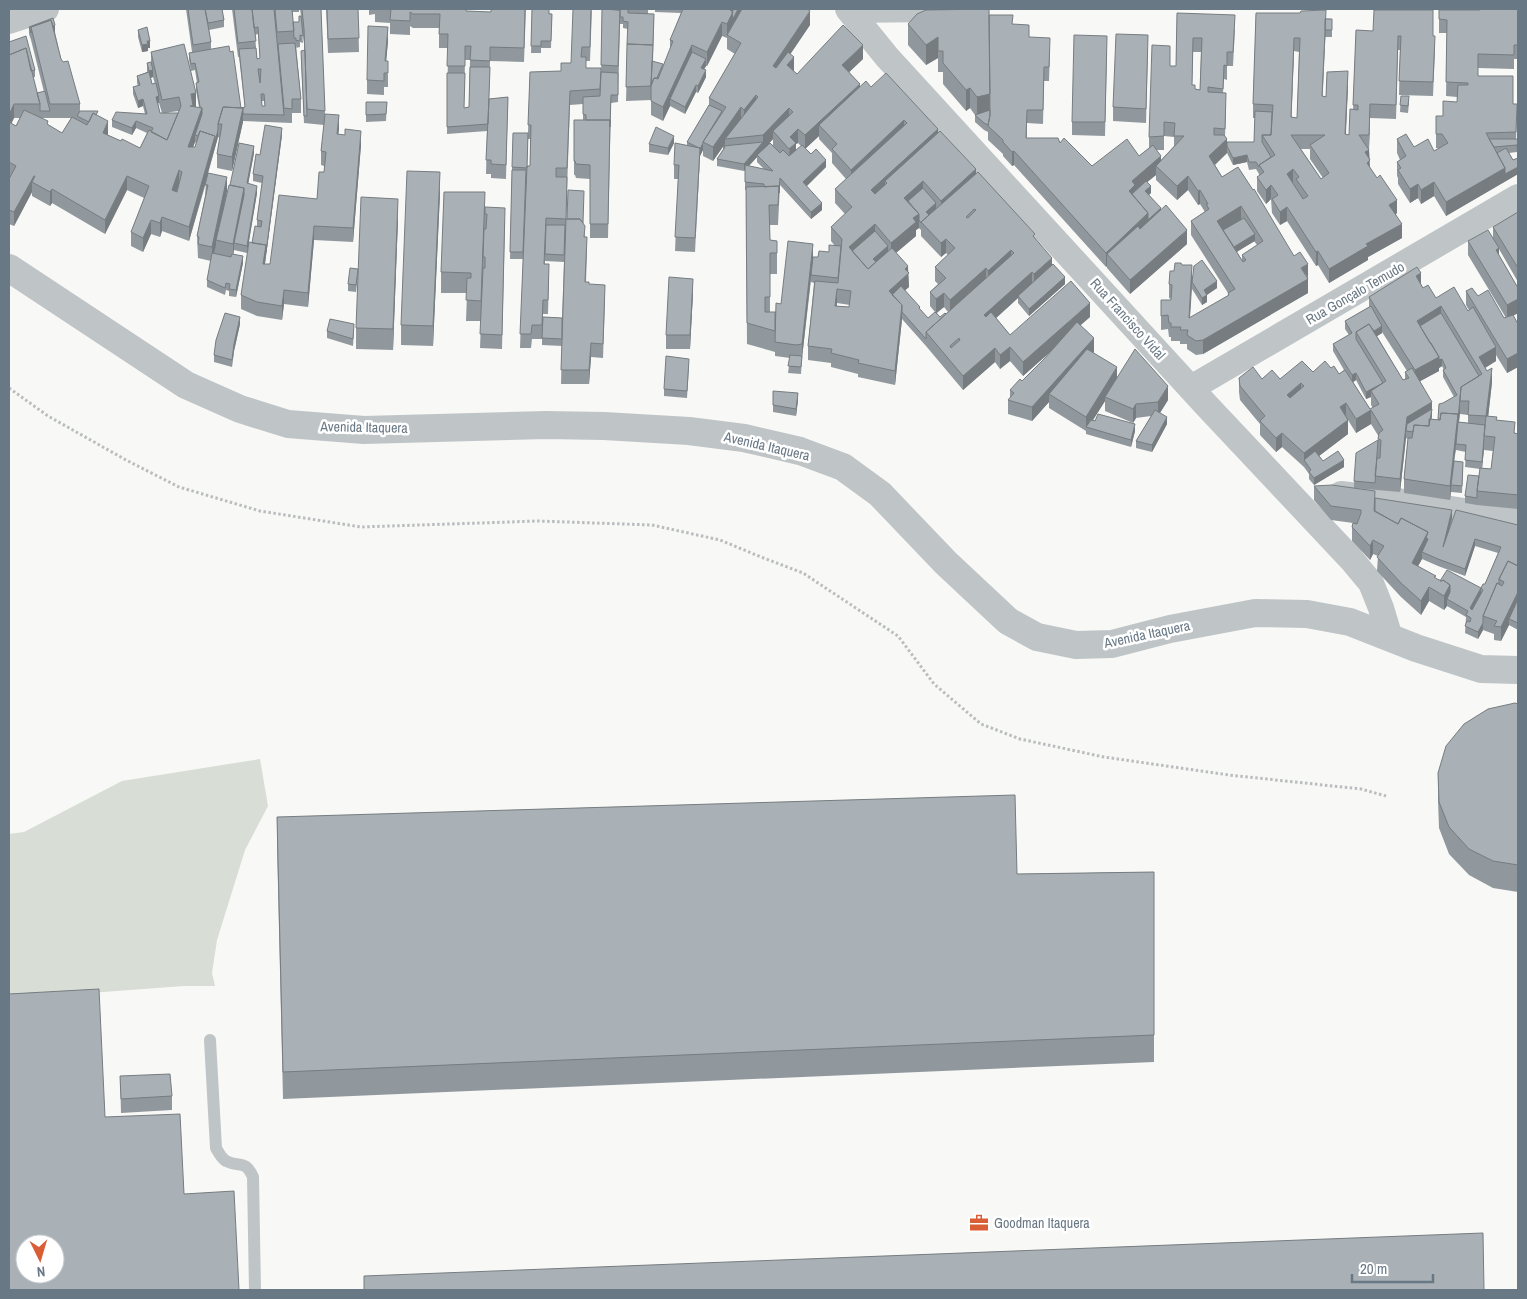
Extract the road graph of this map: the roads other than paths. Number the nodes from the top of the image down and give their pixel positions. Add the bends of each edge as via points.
1 (46, 9) edge
2 (932, 9) edge
3 (849, 10) edge
4 (9, 21) edge
5 (1518, 197) edge
6 (9, 268) edge
7 (1192, 388) junction
8 (1291, 494) junction
9 (1518, 519) edge
10 (1390, 638) junction
11 (1518, 670) edge
12 (210, 1040) dead end
13 (255, 1290) edge

1 - 4 street
2 - 3 street
3 - 7 street, Rua Francisco Vidal via 887,57
5 - 7 street, Rua Gonçalo Temudo
6 - 10 street, Avenida Itaquera via 186,385 240,409 288,424 364,430 613,426 735,437 800,451 843,467 880,494 1008,621 1037,637 1076,645 1112,644 1255,613 1307,614 1350,622
7 - 8 street, Rua Francisco Vidal
8 - 9 street via 1346,495
8 - 10 street, Rua Francisco Vidal via 1371,583
10 - 11 street, Avenida Itaquera via 1481,669
12 - 13 lane via 216,1148 227,1162 245,1165 253,1177

